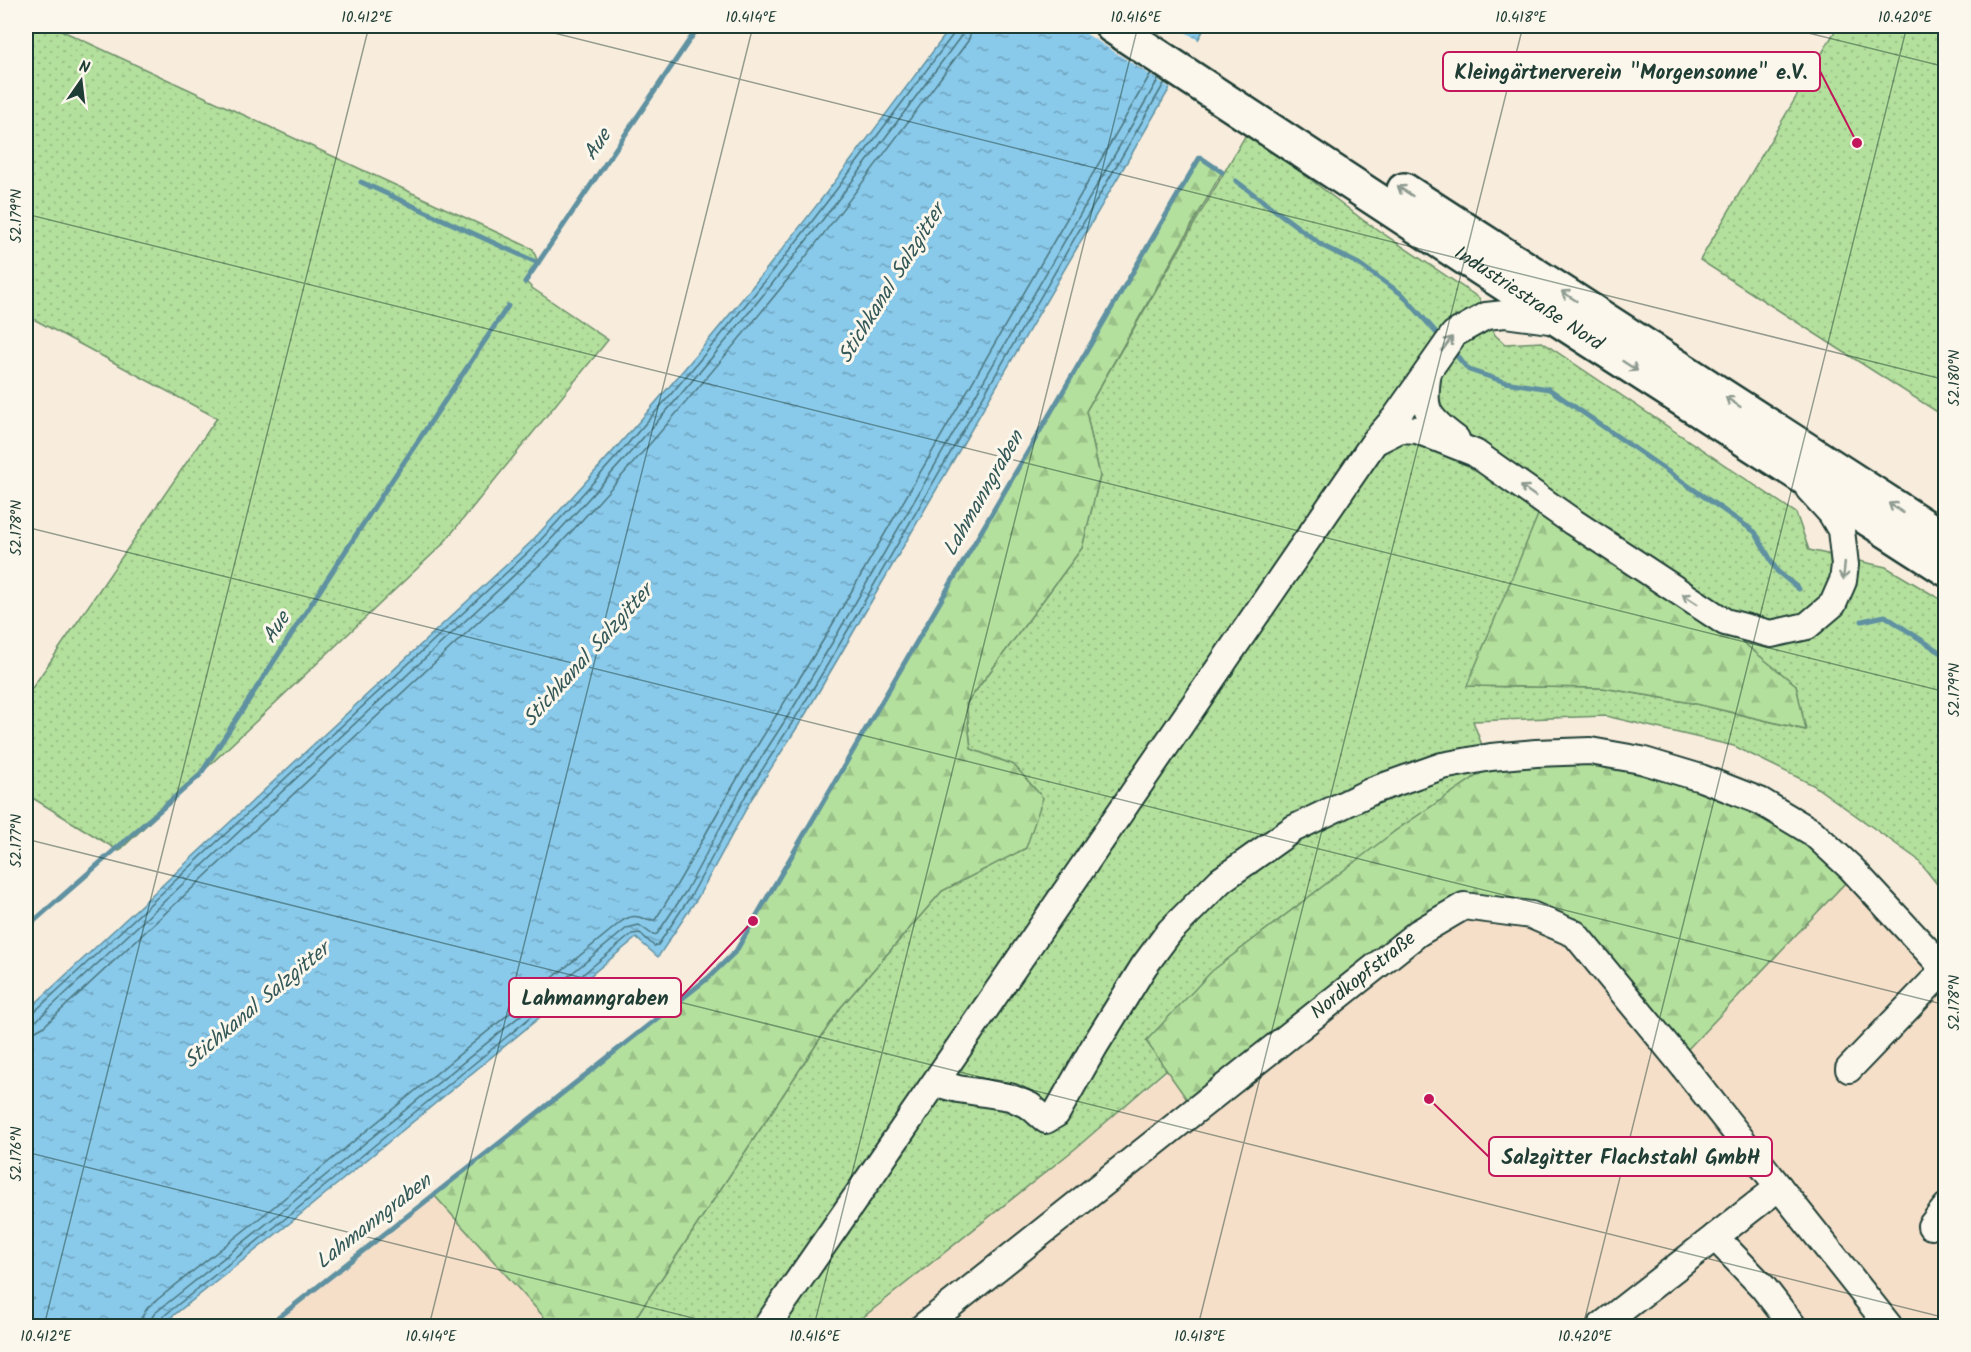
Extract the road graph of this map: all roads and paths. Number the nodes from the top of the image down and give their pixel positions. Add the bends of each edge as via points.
1 (1112, 26) edge
2 (1147, 26) edge
3 (1224, 86) junction
4 (1561, 321) junction
5 (1429, 367) junction
6 (1375, 441) junction
7 (1475, 453) junction
8 (1790, 470) junction
9 (1946, 540) edge
10 (1946, 569) edge
11 (1942, 967) edge
12 (1849, 1069) dead end
13 (936, 1083) junction
14 (1779, 1187) junction
15 (1715, 1237) junction
16 (767, 1326) edge
17 (924, 1326) edge
18 (1601, 1326) edge
19 (1793, 1326) edge
20 (1889, 1326) edge

1 - 3 highway, Industriestraße Nord
2 - 3 highway, Industriestraße Nord
3 - 4 highway, Industriestraße Nord
9 -> 3 highway, Industriestraße Nord via 1590,309
5 -> 4 lane via 1455,334 1486,316 1505,314
4 -> 8 highway, Industriestraße Nord
5 - 6 lane
5 - 7 lane via 1425,407 1446,432
6 - 7 lane via 1400,429 1417,430
6 - 13 lane
8 -> 7 lane via 1831,513 1841,530 1845,566 1833,604 1807,626 1771,634 1725,622
8 - 10 highway, Industriestraße Nord
11 - 12 lane via 1939,975
11 - 13 lane via 1851,868 1812,832 1760,801 1641,760 1590,752 1491,757 1442,766 1374,790 1293,829 1221,880 1170,931 1144,966 1056,1114 1046,1120 1030,1106 1010,1097
13 - 16 lane
14 - 15 lane
14 - 17 lane, Nordkopfstraße via 1575,934 1531,915 1464,906 1418,933
14 - 20 lane, Nordkopfstraße
15 - 18 lane
15 - 19 lane via 1763,1287

